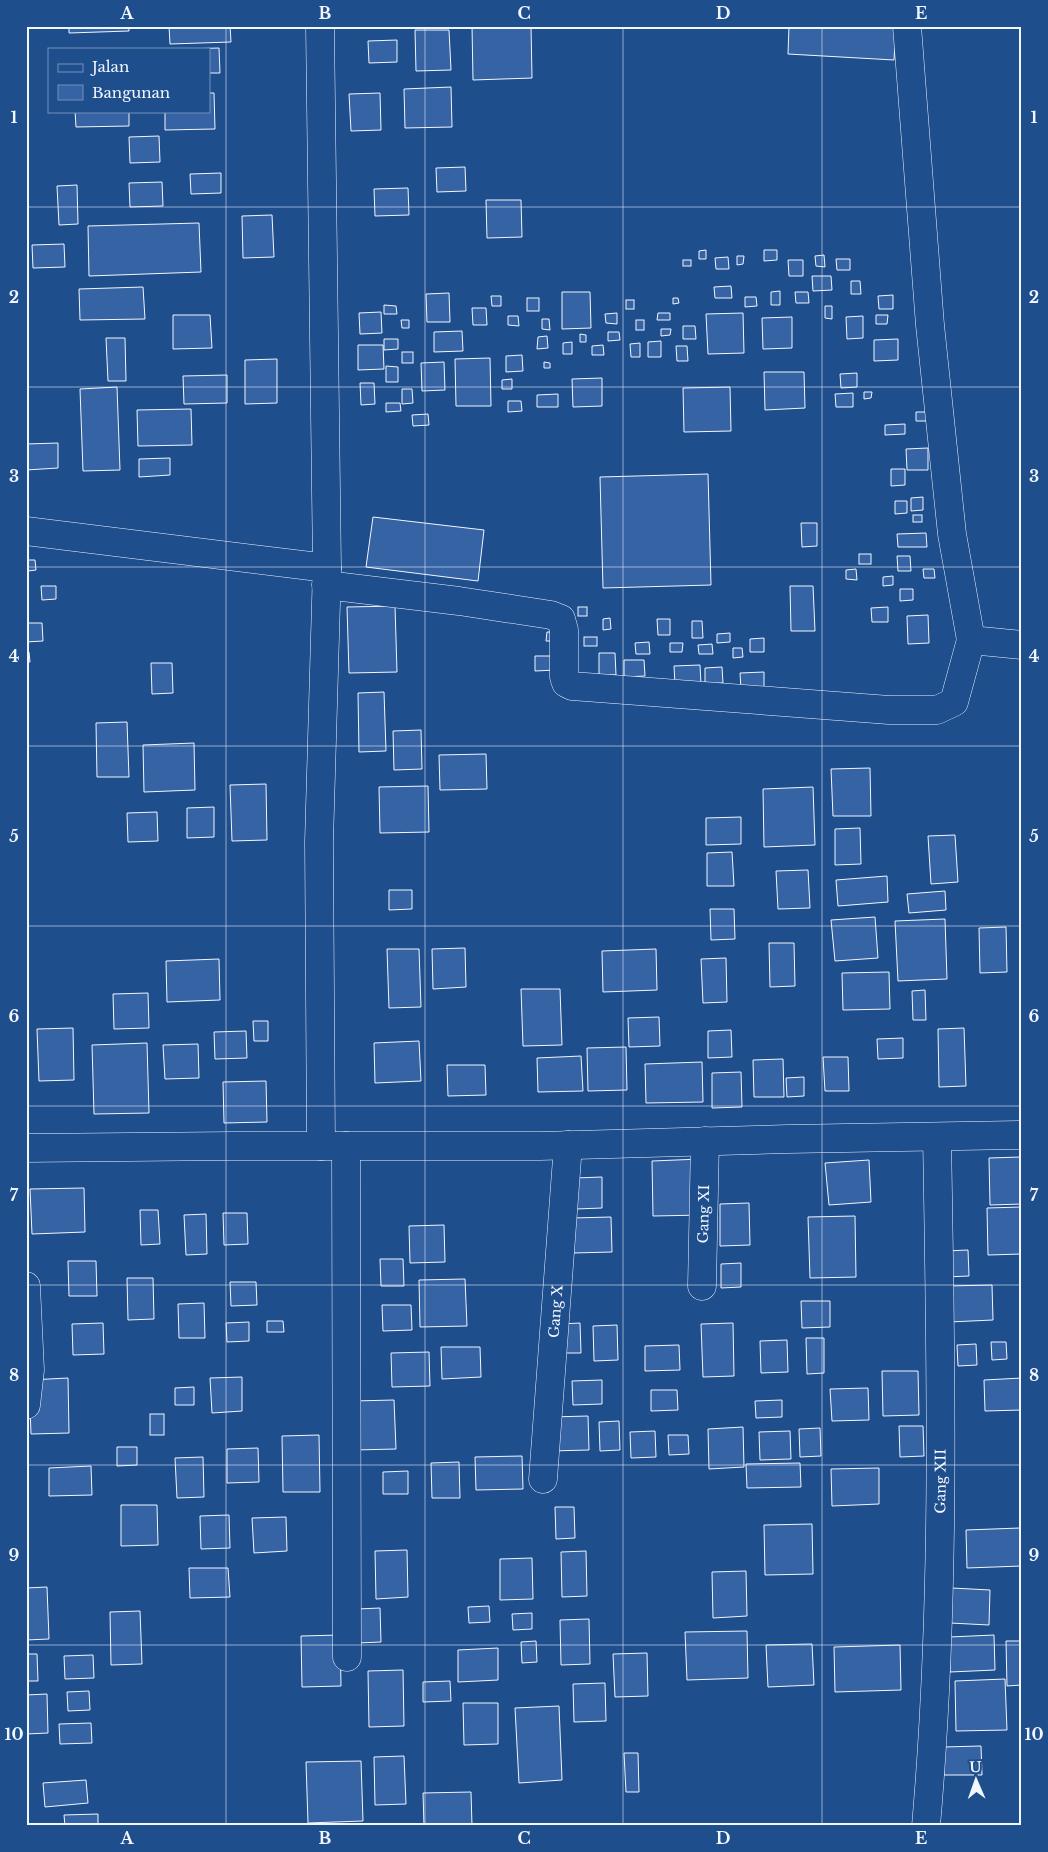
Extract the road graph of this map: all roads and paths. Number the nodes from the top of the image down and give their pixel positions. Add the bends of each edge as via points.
1 (320, 26) edge
2 (907, 26) edge
3 (26, 531) edge
4 (326, 577) junction
5 (971, 640) junction
6 (1022, 645) edge
7 (1022, 1135) edge
8 (937, 1137) junction
9 (705, 1141) junction
10 (568, 1145) junction
11 (334, 1146) junction
12 (26, 1148) edge
13 (26, 1286) edge
14 (702, 1286) dead end
15 (26, 1406) edge
16 (543, 1480) dead end
17 (348, 1657) dead end
18 (926, 1826) edge

1 - 4 street
2 - 5 street via 930,326 952,534
3 - 4 street
4 - 5 street via 551,615 561,620 564,630 564,677 572,686 889,710 937,710 954,702
4 - 11 street via 319,842
5 - 6 street
7 - 8 street
8 - 9 street
8 - 18 street, Gang XII via 941,1430 934,1724
9 - 10 street
9 - 14 street, Gang XI
10 - 11 street
10 - 16 street, Gang X
11 - 12 street
11 - 17 street
13 - 15 street via 30,1370

